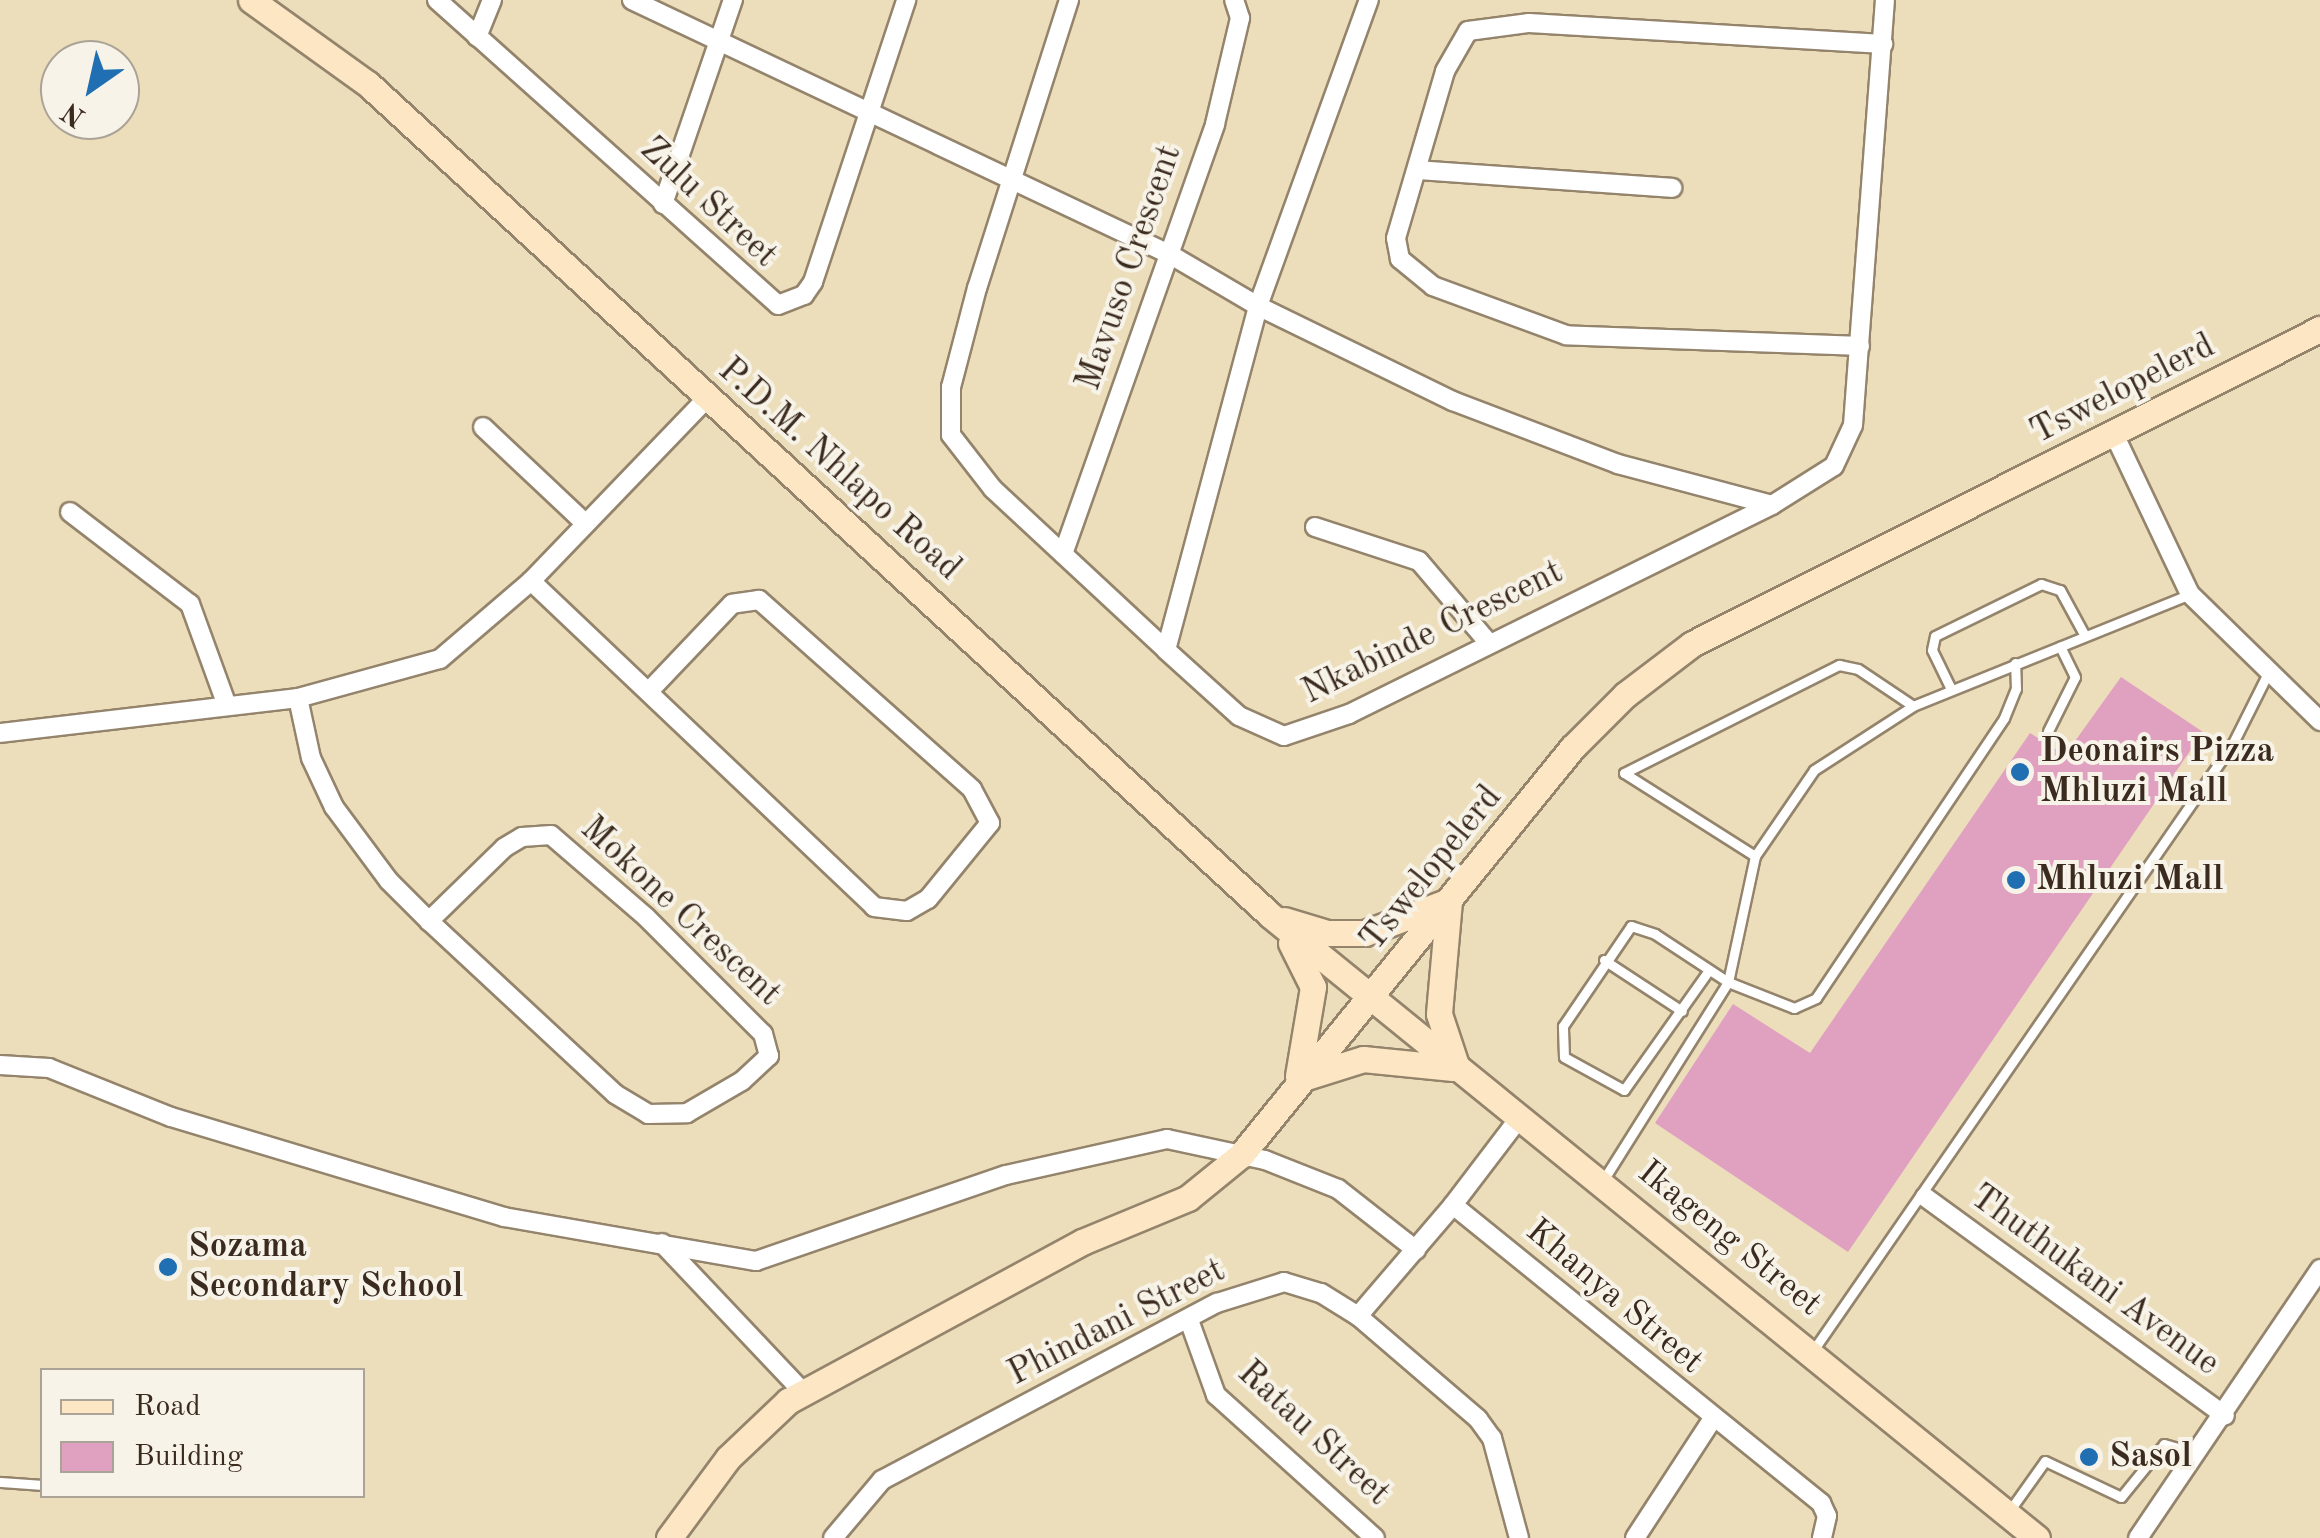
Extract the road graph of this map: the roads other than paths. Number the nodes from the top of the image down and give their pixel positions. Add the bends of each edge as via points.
1 (437, 0) edge
2 (492, 0) edge
3 (632, 0) edge
4 (733, 0) edge
5 (906, 0) edge
6 (1069, 0) edge
7 (1234, 0) edge
8 (1369, 0) edge
9 (1885, 0) edge
10 (266, 3) edge
11 (477, 36) junction
12 (719, 40) junction
13 (1884, 44) junction
14 (866, 115) junction
15 (1417, 170) junction
16 (1010, 180) junction
17 (1672, 188) dead end
18 (663, 204) junction
19 (1171, 255) junction
20 (1258, 306) junction
21 (2320, 329) edge
22 (1860, 346) junction
23 (706, 399) junction
24 (483, 427) dead end
25 (2114, 434) junction
26 (1772, 505) junction
27 (70, 512) dead end
28 (586, 524) junction
29 (1315, 527) dead end
30 (1063, 554) junction
31 (531, 581) junction
32 (2190, 594) junction
33 (2085, 636) junction
34 (1487, 640) junction
35 (2060, 646) junction
36 (1166, 650) junction
37 (2015, 663) junction
38 (2267, 675) junction
39 (652, 689) junction
40 (1951, 689) junction
41 (298, 698) junction
42 (226, 703) junction
43 (1912, 706) junction
44 (2320, 721) edge
45 (2048, 731) dead end
46 (0, 732) edge
47 (1755, 856) junction
48 (1448, 901) junction
49 (1270, 915) junction
50 (429, 921) junction
51 (1604, 960) junction
52 (1709, 970) junction
53 (1728, 982) junction
54 (1372, 1002) junction
55 (1682, 1011) junction
56 (0, 1065) edge
57 (1458, 1068) junction
58 (1297, 1080) junction
59 (1520, 1117) junction
60 (1241, 1155) junction
61 (1602, 1182) junction
62 (1924, 1197) junction
63 (1453, 1206) junction
64 (661, 1243) junction
65 (1416, 1250) junction
66 (2320, 1270) edge
67 (1358, 1316) junction
68 (1190, 1320) junction
69 (1812, 1352) junction
70 (804, 1393) junction
71 (2226, 1416) junction
72 (1712, 1420) junction
73 (2198, 1455) junction
74 (0, 1482) edge
75 (40, 1485) edge
76 (2007, 1515) junction
77 (669, 1538) edge
78 (833, 1538) edge
79 (1375, 1538) edge
80 (1519, 1538) edge
81 (1635, 1538) edge
82 (1822, 1538) edge
83 (2037, 1538) edge
84 (2138, 1538) edge

1 - 11 street, Zulu Street
2 - 11 street
3 - 12 street
4 - 12 street
5 - 14 street, Zulu Street
6 - 16 street, Nkabinde Crescent
7 - 19 street, Mavuso Crescent via 1240,18 1235,49
8 - 20 street
9 - 13 street, Nkabinde Crescent
10 - 23 street, P.D.M. Nhlapo Road via 368,84
11 - 18 street, Zulu Street
12 - 14 street
12 - 18 street
13 - 15 street via 1491,23 1468,31 1453,48
13 - 22 street, Nkabinde Crescent
14 - 16 street
14 - 18 street, Zulu Street via 813,282 792,303 763,297
15 - 17 street
15 - 22 street via 1396,238 1400,259 1433,286 1506,317 1596,340
16 - 19 street
16 - 30 street, Nkabinde Crescent via 947,414 960,450
19 - 20 street
19 - 30 street, Mavuso Crescent
20 - 26 street via 1532,436
20 - 36 street
21 - 25 street, Tswelopelerd
22 - 26 street, Nkabinde Crescent via 1849,444 1823,476
23 - 28 street
23 - 49 street, P.D.M. Nhlapo Road
24 - 28 street
25 - 32 street
25 - 48 street, Tswelopelerd via 1692,644 1624,696 1572,748
26 - 34 street, Nkabinde Crescent
27 - 42 street via 190,604
28 - 31 street
29 - 34 street via 1419,561
30 - 36 street, Nkabinde Crescent
31 - 39 street
31 - 41 street via 440,659
32 - 33 lane
32 - 38 street
33 - 35 lane
33 - 40 lane via 2060,590 2041,584 1935,636 1932,650
34 - 36 street, Nkabinde Crescent via 1349,714 1284,736 1239,716
35 - 37 lane
35 - 45 lane via 2075,677
37 - 40 lane
37 - 53 lane via 2016,689 2004,718 1816,998 1794,1008
38 - 44 street
38 - 62 lane via 2232,743
39 - 39 street via 874,907 907,911 928,898 990,823 972,789 760,600 732,604
40 - 43 lane
41 - 42 street
41 - 50 street, Mokone Crescent via 311,758 334,807 389,881
42 - 46 street
43 - 47 lane via 1814,770
43 - 47 lane via 1839,665 1624,773
47 - 53 lane
48 - 49 street via 1365,933 1327,933
48 - 54 street, Tswelopelerd
48 - 57 street via 1439,1014
49 - 54 street, P.D.M. Nhlapo Road
49 - 58 street via 1311,976 1313,1008
50 - 50 street, Mokone Crescent via 615,1094 648,1114 687,1113 742,1081 769,1056 763,1034 646,916 551,836 522,838 504,848
51 - 52 lane via 1623,930 1641,926
51 - 55 lane
51 - 55 lane via 1563,1026 1559,1047 1611,1088 1635,1082
52 - 53 lane
52 - 55 lane
53 - 61 lane
54 - 57 street, Ikageng Street
54 - 58 street, Tswelopelerd
56 - 64 street via 49,1068 171,1117 504,1218 597,1238
57 - 58 street via 1363,1059
57 - 59 street, Ikageng Street
58 - 60 street, Tswelopelerd
59 - 61 street, Ikageng Street
59 - 63 street
60 - 64 street via 1190,1140 1084,1155 855,1223 756,1261
60 - 65 street via 1338,1189
60 - 70 street, Tswelopelerd via 1188,1198 1082,1242
61 - 69 street, Ikageng Street
62 - 69 lane
62 - 71 street, Thuthukani Avenue
63 - 65 street
63 - 72 street, Khanya Street
64 - 70 street
65 - 67 street
66 - 71 street
67 - 68 street, Phindani Street via 1322,1293 1284,1282 1217,1303
67 - 80 street, Phindani Street via 1492,1438
68 - 78 street, Phindani Street via 882,1480
68 - 79 street, Ratau Street via 1216,1395
69 - 76 street, Ikageng Street
70 - 77 street, Tswelopelerd via 752,1432
71 - 73 street
72 - 81 street
72 - 82 street, Khanya Street via 1821,1503
73 - 76 lane via 2164,1444 2121,1497 2045,1461
73 - 84 street
74 - 75 lane
76 - 83 street, Ikageng Street

